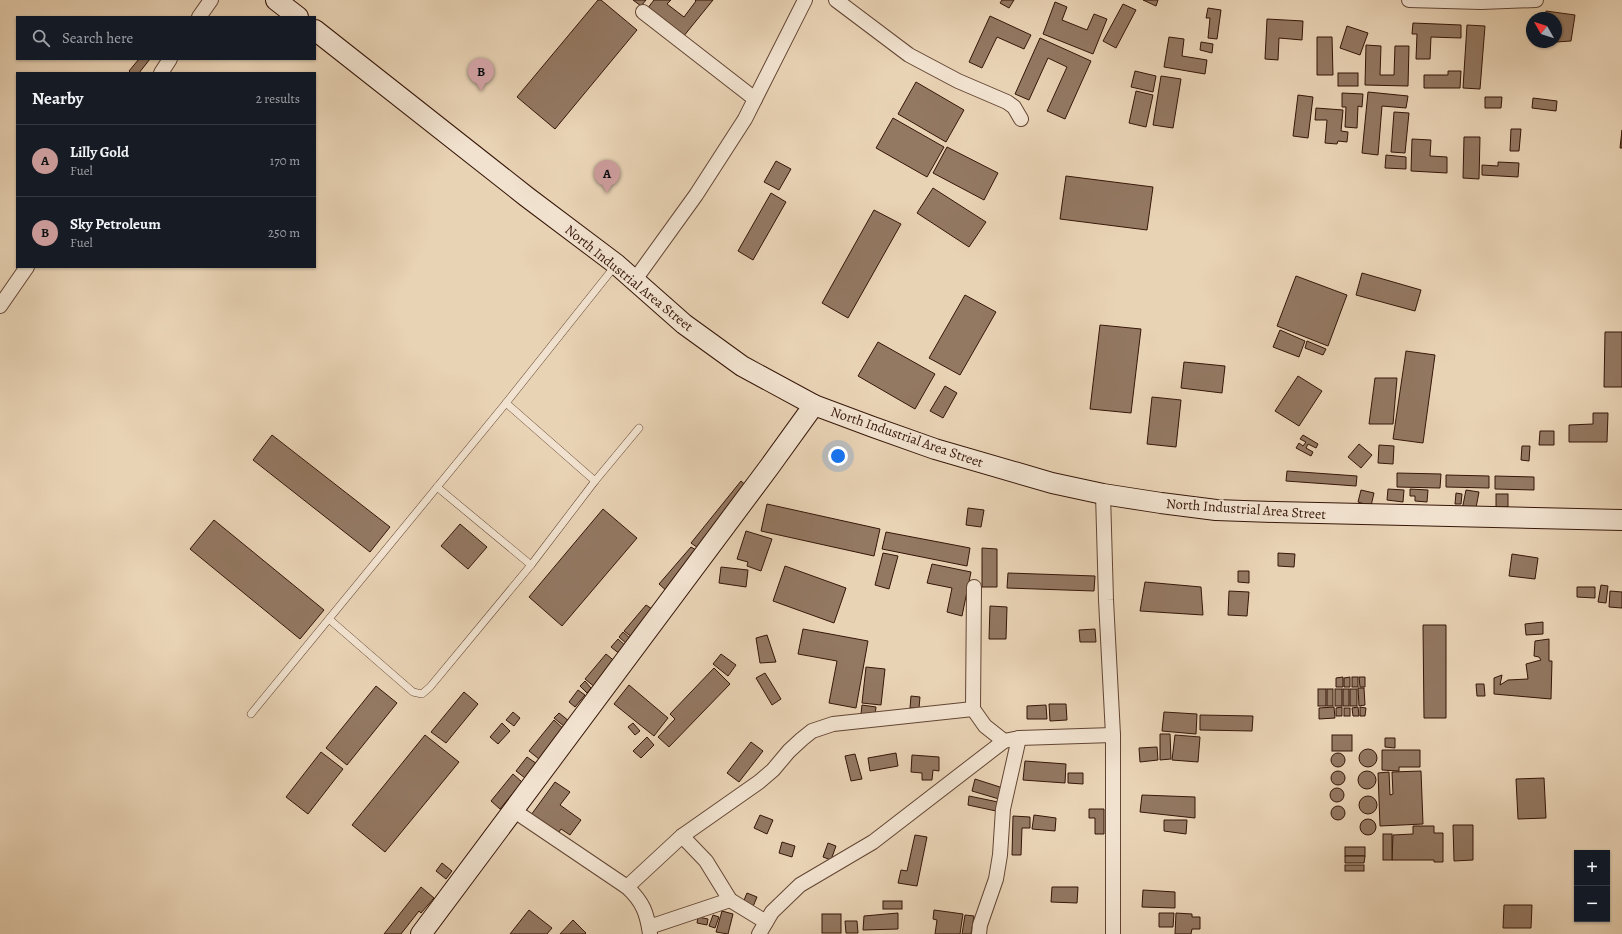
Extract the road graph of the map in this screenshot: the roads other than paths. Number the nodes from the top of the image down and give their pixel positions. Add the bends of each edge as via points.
1 (211, 0) edge
2 (276, 0) edge
3 (805, 0) edge
4 (836, 0) edge
5 (1409, 0) edge
6 (1536, 0) edge
7 (1481, 1) edge
8 (643, 12) dead end
9 (200, 16) edge
10 (297, 16) edge
11 (316, 31) edge
12 (169, 60) edge
13 (162, 72) edge
14 (755, 99) junction
15 (1021, 119) dead end
16 (616, 264) junction
17 (26, 268) edge
18 (634, 281) junction
19 (0, 306) edge
20 (506, 403) junction
21 (814, 405) junction
22 (638, 428) dead end
23 (595, 481) junction
24 (437, 487) junction
25 (1103, 494) junction
26 (1622, 520) edge
27 (531, 564) junction
28 (974, 587) dead end
29 (330, 618) junction
30 (973, 709) junction
31 (251, 714) dead end
32 (1113, 735) junction
33 (1019, 738) junction
34 (1004, 741) junction
35 (513, 810) junction
36 (682, 836) junction
37 (627, 887) junction
38 (730, 900) junction
39 (766, 922) junction
40 (649, 930) edge
41 (421, 934) edge
42 (759, 934) edge
43 (979, 934) edge
44 (1113, 934) edge

1 - 9 street
2 - 10 main road
3 - 14 street
4 - 15 street via 909,55 958,81 1007,102
5 - 7 street
6 - 7 street
8 - 14 street
11 - 16 main road, North Industrial Area Street
12 - 13 street
14 - 18 street via 724,153
16 - 18 main road, North Industrial Area Street
16 - 20 lane
17 - 19 street
18 - 21 main road, North Industrial Area Street via 684,324 742,366
20 - 23 lane
20 - 24 lane
21 - 25 main road, North Industrial Area Street via 981,463
21 - 35 main road
22 - 23 lane
23 - 27 lane
24 - 27 lane
24 - 29 lane
25 - 26 main road, North Industrial Area Street via 1238,511
25 - 32 street
27 - 29 lane via 422,694 413,692
28 - 30 street
29 - 31 lane
30 - 34 street via 985,726
30 - 36 street via 833,724 812,731 759,782
32 - 33 street
32 - 44 street
33 - 34 street
33 - 43 street via 1003,809 996,879
34 - 39 street via 873,842 800,885 772,912
35 - 37 street
35 - 41 main road
36 - 37 street
36 - 38 street via 706,861
37 - 40 street via 638,897 646,914
38 - 39 street
38 - 40 street
39 - 42 street

